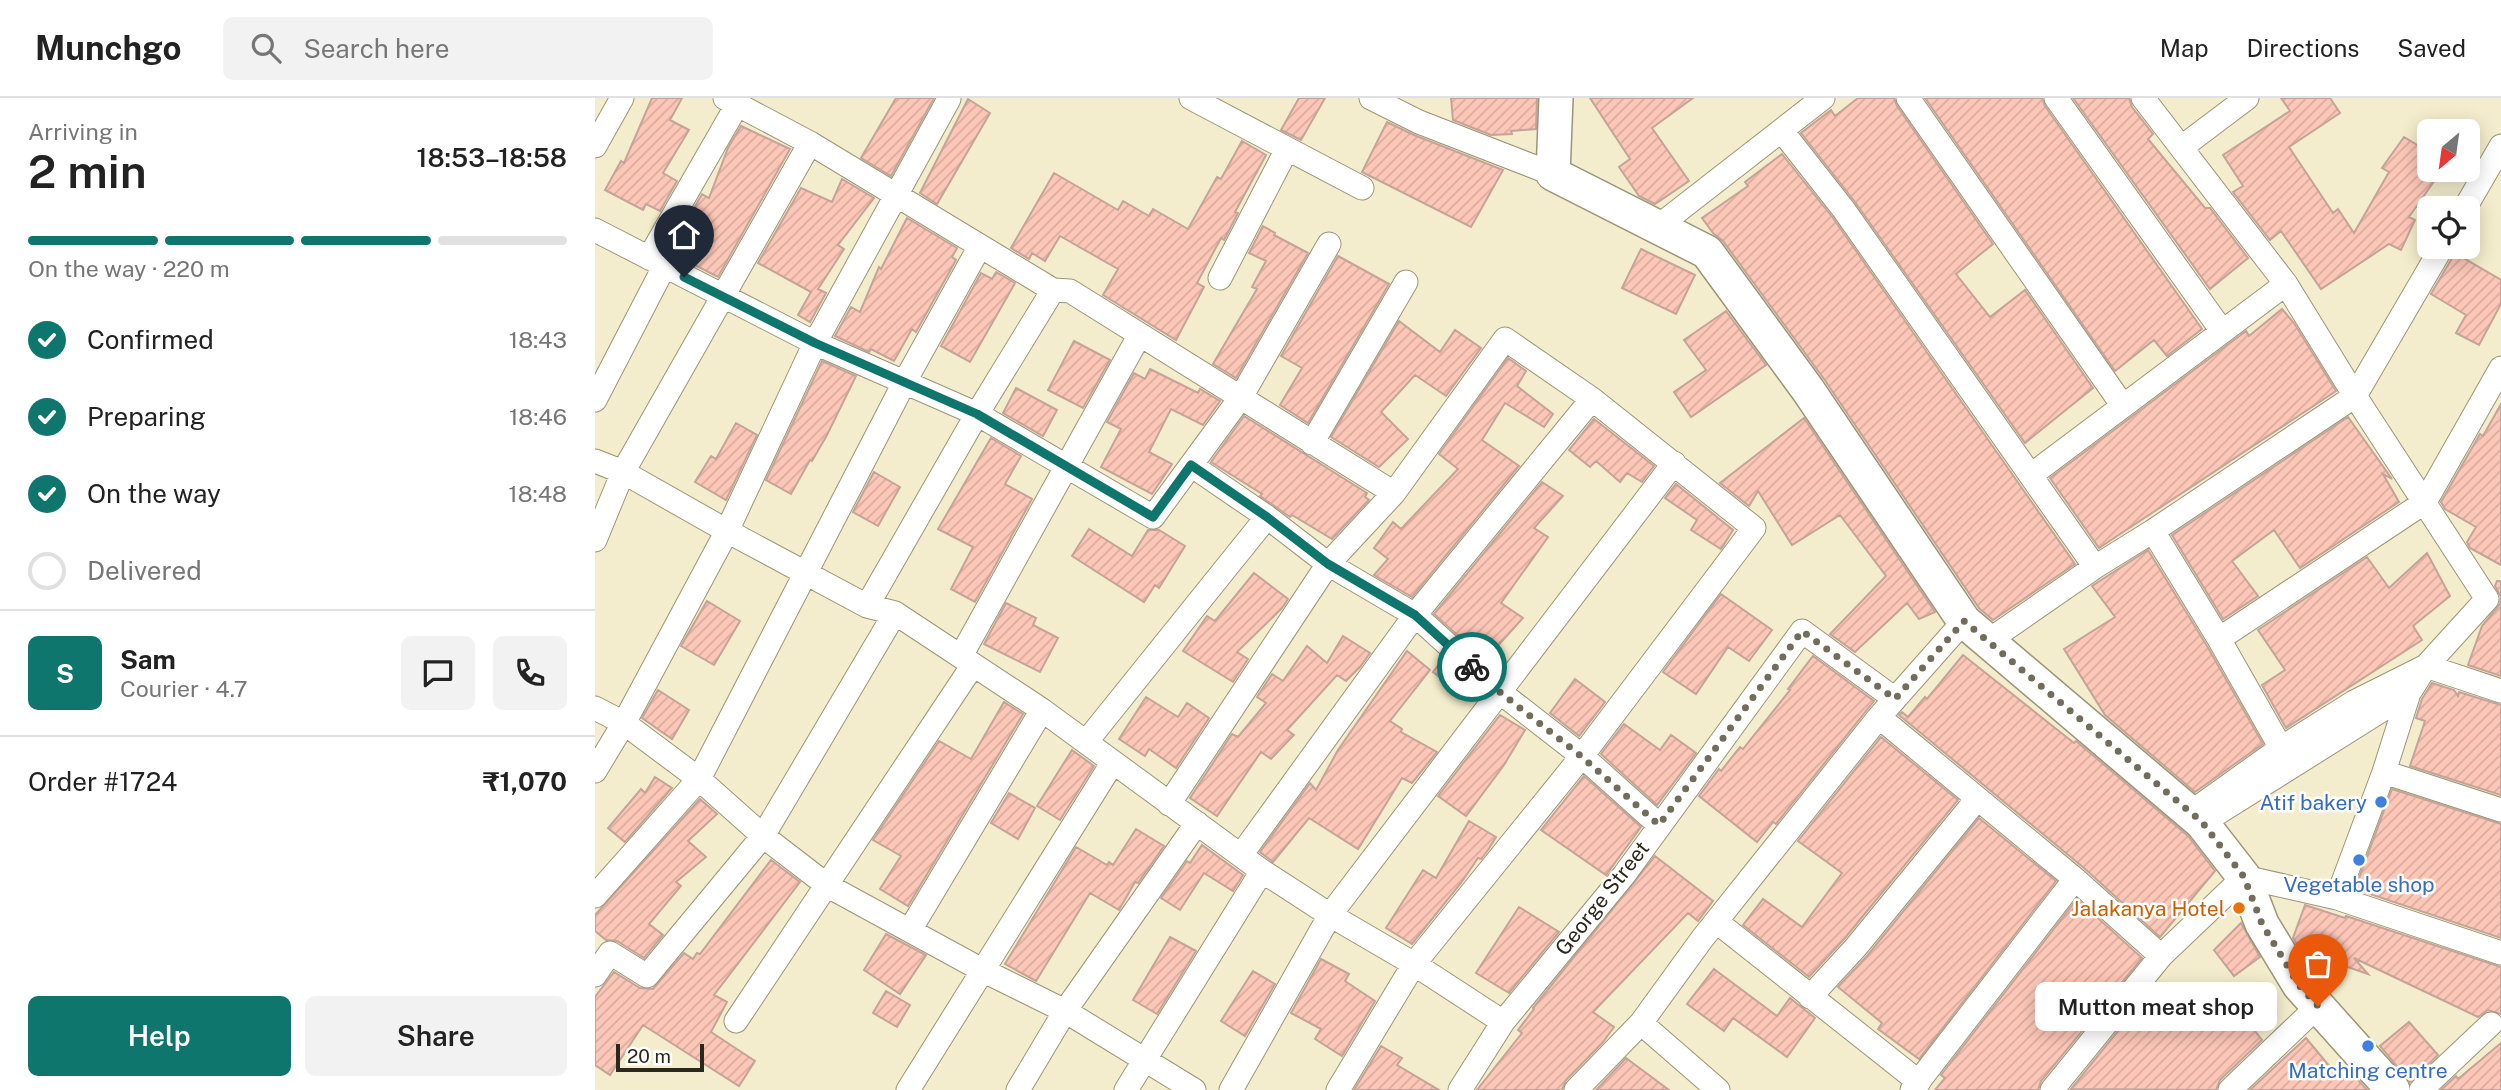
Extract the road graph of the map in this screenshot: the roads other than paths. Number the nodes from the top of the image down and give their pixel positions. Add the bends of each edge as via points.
1 (622, 98) edge
2 (1191, 98) edge
3 (1371, 98) edge
4 (1417, 98) edge
5 (1556, 98) edge
6 (1908, 98) edge
7 (2056, 98) edge
8 (2143, 98) edge
9 (2248, 98) edge
10 (949, 99) edge
11 (1815, 100) edge
12 (731, 101) edge
13 (1419, 122) junction
14 (1782, 131) junction
15 (810, 143) junction
16 (595, 146) edge
17 (2501, 146) edge
18 (2182, 147) junction
19 (1287, 149) junction
20 (1553, 174) junction
21 (1362, 188) dead end
22 (897, 195) junction
23 (2472, 196) edge
24 (1656, 228) junction
25 (595, 230) edge
26 (1329, 244) dead end
27 (981, 246) junction
28 (2435, 259) edge
29 (656, 263) junction
30 (1220, 278) dead end
31 (1406, 282) dead end
32 (2286, 284) junction
33 (1053, 290) junction
34 (722, 297) junction
35 (2223, 331) junction
36 (1139, 336) junction
37 (815, 343) junction
38 (2501, 368) edge
39 (904, 383) junction
40 (2355, 396) junction
41 (1241, 397) junction
42 (1592, 399) junction
43 (595, 400) edge
44 (2123, 406) junction
45 (977, 414) junction
46 (1312, 443) junction
47 (595, 461) edge
48 (1674, 463) junction
49 (1191, 465) junction
50 (1066, 467) junction
51 (623, 472) junction
52 (2031, 475) junction
53 (1394, 493) junction
54 (2425, 502) junction
55 (1267, 517) junction
56 (727, 531) junction
57 (2153, 531) junction
58 (595, 540) edge
59 (1328, 564) junction
60 (2095, 567) junction
61 (805, 574) junction
62 (2494, 599) edge
63 (867, 606) junction
64 (895, 613) junction
65 (1415, 615) junction
66 (1976, 631) junction
67 (2219, 639) junction
68 (967, 661) junction
69 (2426, 666) junction
70 (2501, 691) edge
71 (1501, 693) junction
72 (2409, 693) junction
73 (1895, 699) junction
74 (595, 708) edge
75 (1042, 710) junction
76 (1879, 718) junction
77 (624, 723) junction
78 (1086, 742) junction
79 (2281, 748) junction
80 (1581, 756) junction
81 (1113, 762) junction
82 (595, 771) edge
83 (2384, 772) junction
84 (699, 779) junction
85 (1977, 799) junction
86 (1169, 804) junction
87 (2501, 810) edge
88 (2196, 818) junction
89 (1197, 823) junction
90 (1659, 825) junction
91 (763, 836) junction
92 (1241, 855) junction
93 (1262, 871) junction
94 (2244, 877) junction
95 (2075, 880) junction
96 (828, 886) junction
97 (595, 896) edge
98 (2337, 898) junction
99 (1330, 915) junction
100 (1717, 922) junction
101 (910, 930) junction
102 (602, 948) edge
103 (2501, 953) edge
104 (2161, 956) junction
105 (1414, 964) junction
106 (982, 970) junction
107 (595, 975) edge
108 (1809, 997) junction
109 (2318, 1006) junction
110 (1065, 1011) junction
111 (736, 1021) dead end
112 (1503, 1022) junction
113 (1641, 1023) junction
114 (2491, 1024) dead end
115 (1145, 1059) junction
116 (1916, 1086) edge
117 (908, 1090) edge
118 (1018, 1090) edge
119 (1126, 1090) edge
120 (1194, 1090) edge
121 (1231, 1090) edge
122 (1338, 1090) edge
123 (1460, 1090) edge
124 (1576, 1090) edge
125 (1718, 1090) edge
126 (2052, 1090) edge
127 (2229, 1090) edge
128 (2393, 1090) edge
129 (2421, 1090) edge

1 - 16 street
2 - 19 street
3 - 13 street
4 - 13 street
5 - 20 street
6 - 44 street
7 - 35 street
8 - 18 street
9 - 18 street
10 - 22 street
11 - 14 street
12 - 15 street
12 - 29 street
13 - 20 street
14 - 24 street
14 - 52 street via 1844,210
15 - 22 street
15 - 34 street
17 - 23 street
18 - 32 street
19 - 21 street
19 - 30 street
20 - 24 street
22 - 27 street
22 - 37 street
24 - 66 street via 1707,252
25 - 29 street
26 - 41 street
27 - 33 street
27 - 39 street
28 - 40 street
29 - 34 street
29 - 43 street
31 - 46 street
32 - 35 street
32 - 40 street
33 - 36 street via 1070,292
33 - 45 street
34 - 37 street
34 - 51 street
35 - 44 street
36 - 41 street
36 - 50 street
37 - 39 street
37 - 56 street
38 - 54 street
39 - 45 street
39 - 61 street
40 - 54 street
40 - 57 street
41 - 46 street
41 - 49 street
42 - 48 street
42 - 53 street via 1505,339
42 - 65 street
44 - 52 street
45 - 50 street
45 - 63 street
46 - 53 street
47 - 51 street
48 - 71 street
48 - 80 street via 1754,528
49 - 50 street via 1153,517
49 - 55 street
50 - 68 street
51 - 56 street
51 - 58 street
52 - 60 street
53 - 59 street
54 - 62 street
54 - 67 street
55 - 59 street
55 - 78 street
56 - 61 street
56 - 77 street
57 - 60 street
57 - 67 street
59 - 65 street
59 - 86 street
60 - 66 street
61 - 63 street
61 - 84 street
62 - 69 street
63 - 64 street
64 - 68 street
64 - 91 street
65 - 71 street
65 - 92 street
66 - 73 street
66 - 88 street
67 - 79 street
68 - 75 street
68 - 96 street
69 - 70 street
69 - 72 street
69 - 79 street via 2354,702
71 - 80 street
71 - 99 street
72 - 83 street
72 - 88 street
73 - 76 street
73 - 90 street, George Street via 1802,631
74 - 77 street
75 - 78 street
75 - 101 street
76 - 85 street
76 - 100 street
77 - 82 street
77 - 84 street
78 - 81 street
79 - 88 street
80 - 90 street
80 - 105 street
81 - 86 street
81 - 106 street
83 - 87 street
83 - 98 street
84 - 91 street
84 - 97 street
85 - 95 street
85 - 108 street
86 - 89 street
88 - 94 street
89 - 92 street
89 - 110 street
90 - 112 street, George Street
91 - 96 street
91 - 102 street via 647,976
92 - 93 street
93 - 99 street
93 - 115 street
94 - 98 street
94 - 104 street
94 - 109 street via 2262,924 2299,985
95 - 104 street
95 - 116 street
96 - 101 street
96 - 111 street
98 - 103 street
99 - 105 street
99 - 121 street
100 - 108 street
100 - 113 street
101 - 106 street
102 - 107 street
104 - 126 street
105 - 112 street
105 - 122 street
106 - 110 street
106 - 117 street
108 - 116 street
109 - 127 street
109 - 128 street
110 - 115 street
110 - 118 street
112 - 123 street, George Street
113 - 124 street
113 - 125 street
114 - 129 street
115 - 119 street
115 - 120 street

